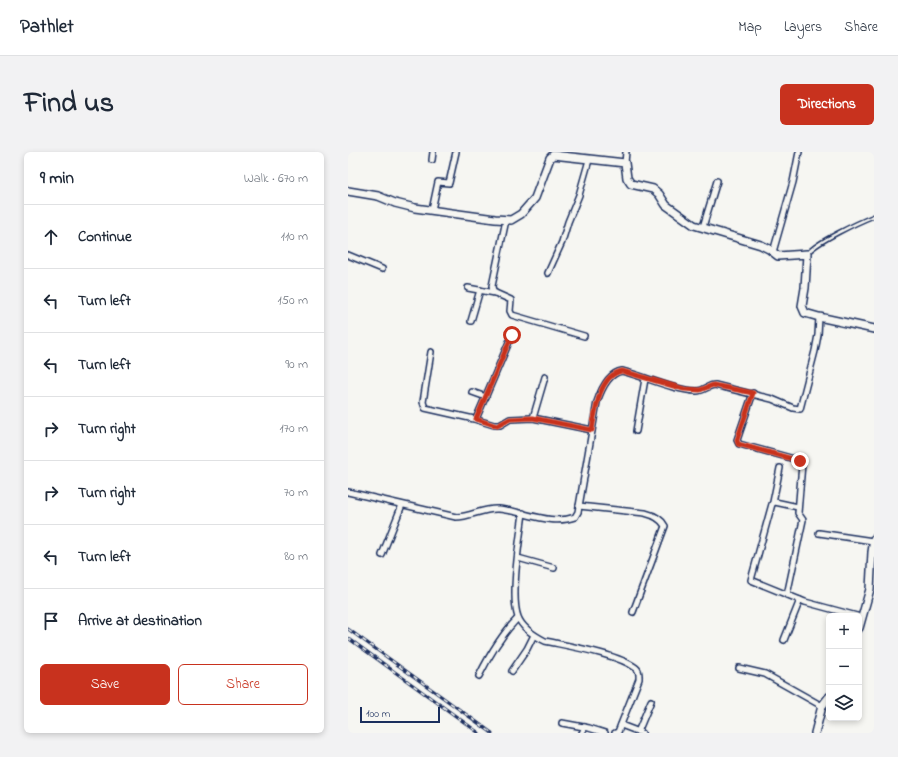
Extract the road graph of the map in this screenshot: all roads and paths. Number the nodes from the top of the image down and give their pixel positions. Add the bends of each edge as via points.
1 (433, 152) edge
2 (456, 152) edge
3 (626, 152) edge
4 (799, 152) edge
5 (432, 160) dead end
6 (588, 160) junction
7 (625, 163) junction
8 (717, 181) dead end
9 (348, 191) edge
10 (432, 210) junction
11 (874, 216) edge
12 (506, 220) junction
13 (703, 227) junction
14 (773, 252) junction
15 (807, 254) junction
16 (348, 255) edge
17 (382, 269) dead end
18 (548, 273) dead end
19 (468, 288) dead end
20 (480, 290) junction
21 (495, 294) junction
22 (819, 317) junction
23 (471, 321) dead end
24 (874, 329) edge
25 (512, 335) dead end
26 (584, 336) dead end
27 (431, 352) dead end
28 (545, 377) dead end
29 (645, 378) junction
30 (472, 392) dead end
31 (753, 393) junction
32 (486, 396) junction
33 (533, 418) junction
34 (476, 419) junction
35 (592, 430) junction
36 (636, 431) dead end
37 (780, 468) dead end
38 (348, 492) edge
39 (773, 502) junction
40 (402, 505) junction
41 (579, 506) junction
42 (798, 507) junction
43 (523, 513) junction
44 (819, 533) dead end
45 (874, 540) edge
46 (382, 555) dead end
47 (518, 558) junction
48 (554, 568) dead end
49 (787, 595) junction
50 (800, 600) junction
51 (633, 612) dead end
52 (846, 613) edge
53 (861, 613) edge
54 (518, 618) junction
55 (534, 635) junction
56 (784, 640) dead end
57 (739, 668) dead end
58 (512, 671) dead end
59 (479, 676) dead end
60 (826, 700) edge
61 (651, 701) dead end
62 (822, 706) junction
63 (562, 723) dead end
64 (621, 725) junction
65 (585, 728) junction
66 (640, 732) edge
67 (582, 733) edge
68 (605, 733) edge
69 (615, 733) edge
70 (815, 733) edge

1 - 5 street
2 - 10 street via 449,183 438,182
3 - 7 street
4 - 14 street
6 - 7 street
6 - 12 street via 551,156 536,198 518,217
6 - 18 street via 579,195
7 - 13 street via 627,178 631,184 653,188 666,205 691,223
8 - 13 street
9 - 10 street
10 - 12 street
11 - 15 lane via 814,247
12 - 21 street via 492,286
13 - 14 street via 761,245
14 - 15 street via 780,256
15 - 22 street via 802,306 808,314
16 - 17 street
19 - 20 street
20 - 21 street
20 - 23 street
21 - 26 street via 511,300 512,315
22 - 24 street
22 - 31 street via 815,351 800,409
25 - 32 street
27 - 34 street via 424,407
28 - 33 street
29 - 31 street via 690,390 700,390 713,385
29 - 35 street via 622,371 613,375 601,391
29 - 36 street
30 - 32 street
31 - 42 street via 737,442 801,462
32 - 34 street
33 - 34 street via 510,419 497,426
33 - 35 street
35 - 41 street
37 - 39 street
38 - 40 street
39 - 42 street
39 - 49 street via 750,579
40 - 43 street via 456,518 490,509
40 - 46 street
41 - 43 street via 578,515 571,519 545,519
41 - 51 street via 645,513 655,516 664,523 665,530
42 - 49 street via 798,514 803,520
43 - 47 street
44 - 45 street
45 - 53 street via 870,589
47 - 48 street
47 - 54 street via 515,599
49 - 50 street
50 - 52 street
50 - 56 street
54 - 55 street
54 - 59 street via 496,644
55 - 58 street
55 - 64 street via 545,641 622,661 636,668 640,674 639,679
57 - 62 street via 765,674
60 - 62 street
61 - 66 street
62 - 70 street
63 - 65 street
64 - 66 street
64 - 69 street
65 - 67 street
65 - 68 street

